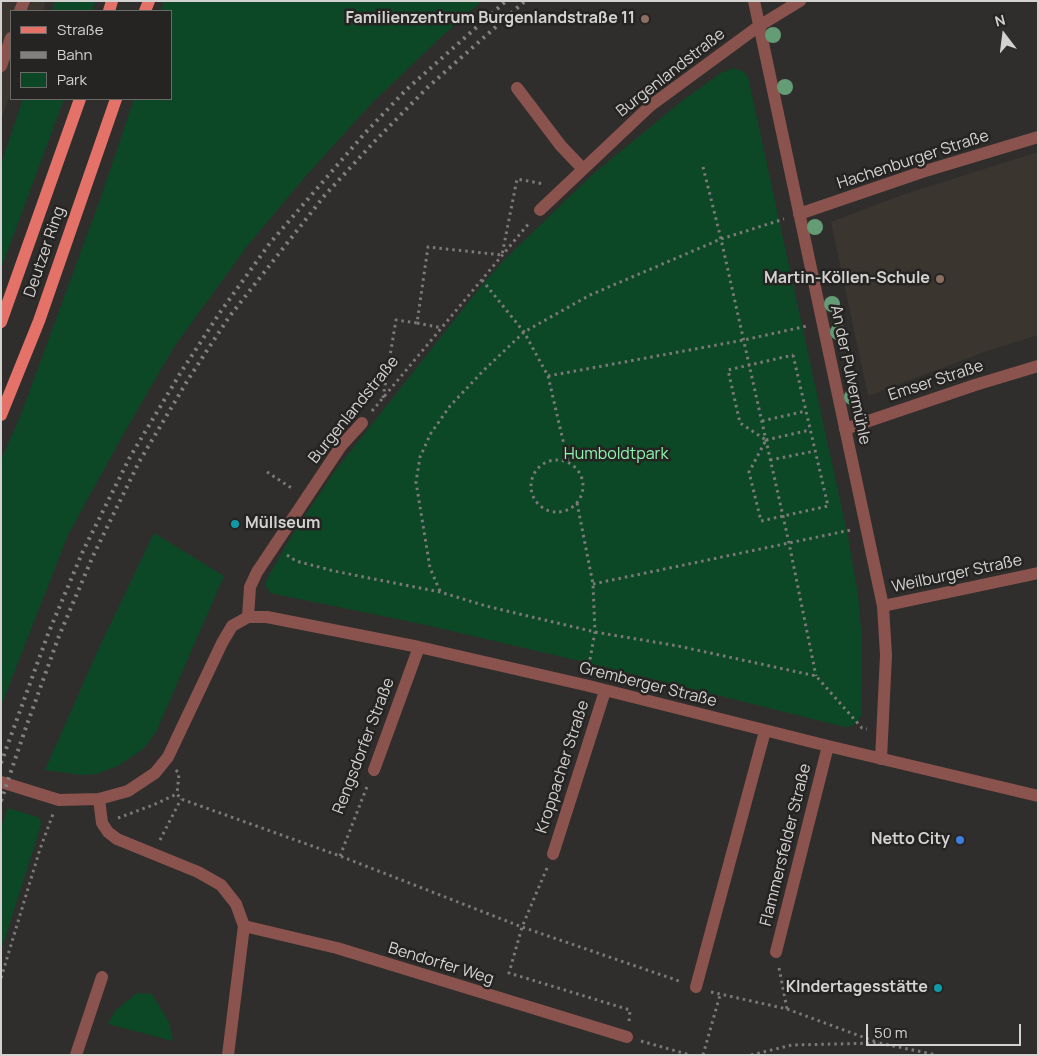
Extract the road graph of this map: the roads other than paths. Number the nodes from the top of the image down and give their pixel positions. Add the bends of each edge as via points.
1 (754, 1) edge
2 (800, 1) edge
3 (759, 26) junction
4 (10, 41) edge
5 (1, 66) edge
6 (517, 88) dead end
7 (80, 100) edge
8 (116, 100) edge
9 (1038, 138) edge
10 (583, 169) junction
11 (540, 210) road end
12 (799, 214) junction
13 (1, 322) edge
14 (1038, 366) edge
15 (1, 415) edge
16 (362, 422) road end
17 (845, 429) junction
18 (1038, 573) edge
19 (883, 606) junction
20 (248, 617) junction
21 (419, 647) junction
22 (605, 690) junction
23 (765, 731) junction
24 (828, 746) junction
25 (881, 759) junction
26 (374, 770) road end
27 (1, 782) edge
28 (1038, 796) edge
29 (99, 799) junction
30 (553, 854) road end
31 (244, 926) junction
32 (776, 952) road end
33 (102, 977) dead end
34 (696, 987) road end
35 (627, 1037) road end
36 (76, 1055) edge
37 (228, 1055) edge

1 - 3 street, An der Pulvermühle
2 - 3 street, Burgenlandstraße
3 - 10 street, Burgenlandstraße via 650,106
3 - 12 street, An der Pulvermühle
4 - 5 street
6 - 10 street via 561,146
7 - 13 main road, Deutzer Ring
8 - 15 main road, Deutzer Ring via 39,321
9 - 12 street, Hachenburger Straße via 922,172
10 - 11 street, Burgenlandstraße
12 - 17 street, An der Pulvermühle
14 - 17 street, Emser Straße
16 - 20 street, Burgenlandstraße via 341,446 273,547 250,587
17 - 19 street, An der Pulvermühle
18 - 19 street, Weilburger Straße
19 - 25 street, An der Pulvermühle via 886,655
20 - 21 street, Gremberger Straße via 266,617
20 - 29 street via 232,626 168,757 155,773 128,791
21 - 22 street, Gremberger Straße
21 - 26 street, Rengsdorfer Straße
22 - 23 street, Gremberger Straße
22 - 30 street, Kroppacher Straße
23 - 24 street, Gremberger Straße
23 - 34 street
24 - 25 street, Gremberger Straße
24 - 32 street, Flammersfelder Straße
25 - 28 street, Gremberger Straße
27 - 29 street via 59,800
29 - 31 street via 102,823 108,832 117,839 198,872 221,885 236,904
31 - 35 street, Bendorfer Weg via 336,948
31 - 37 street
33 - 36 street

